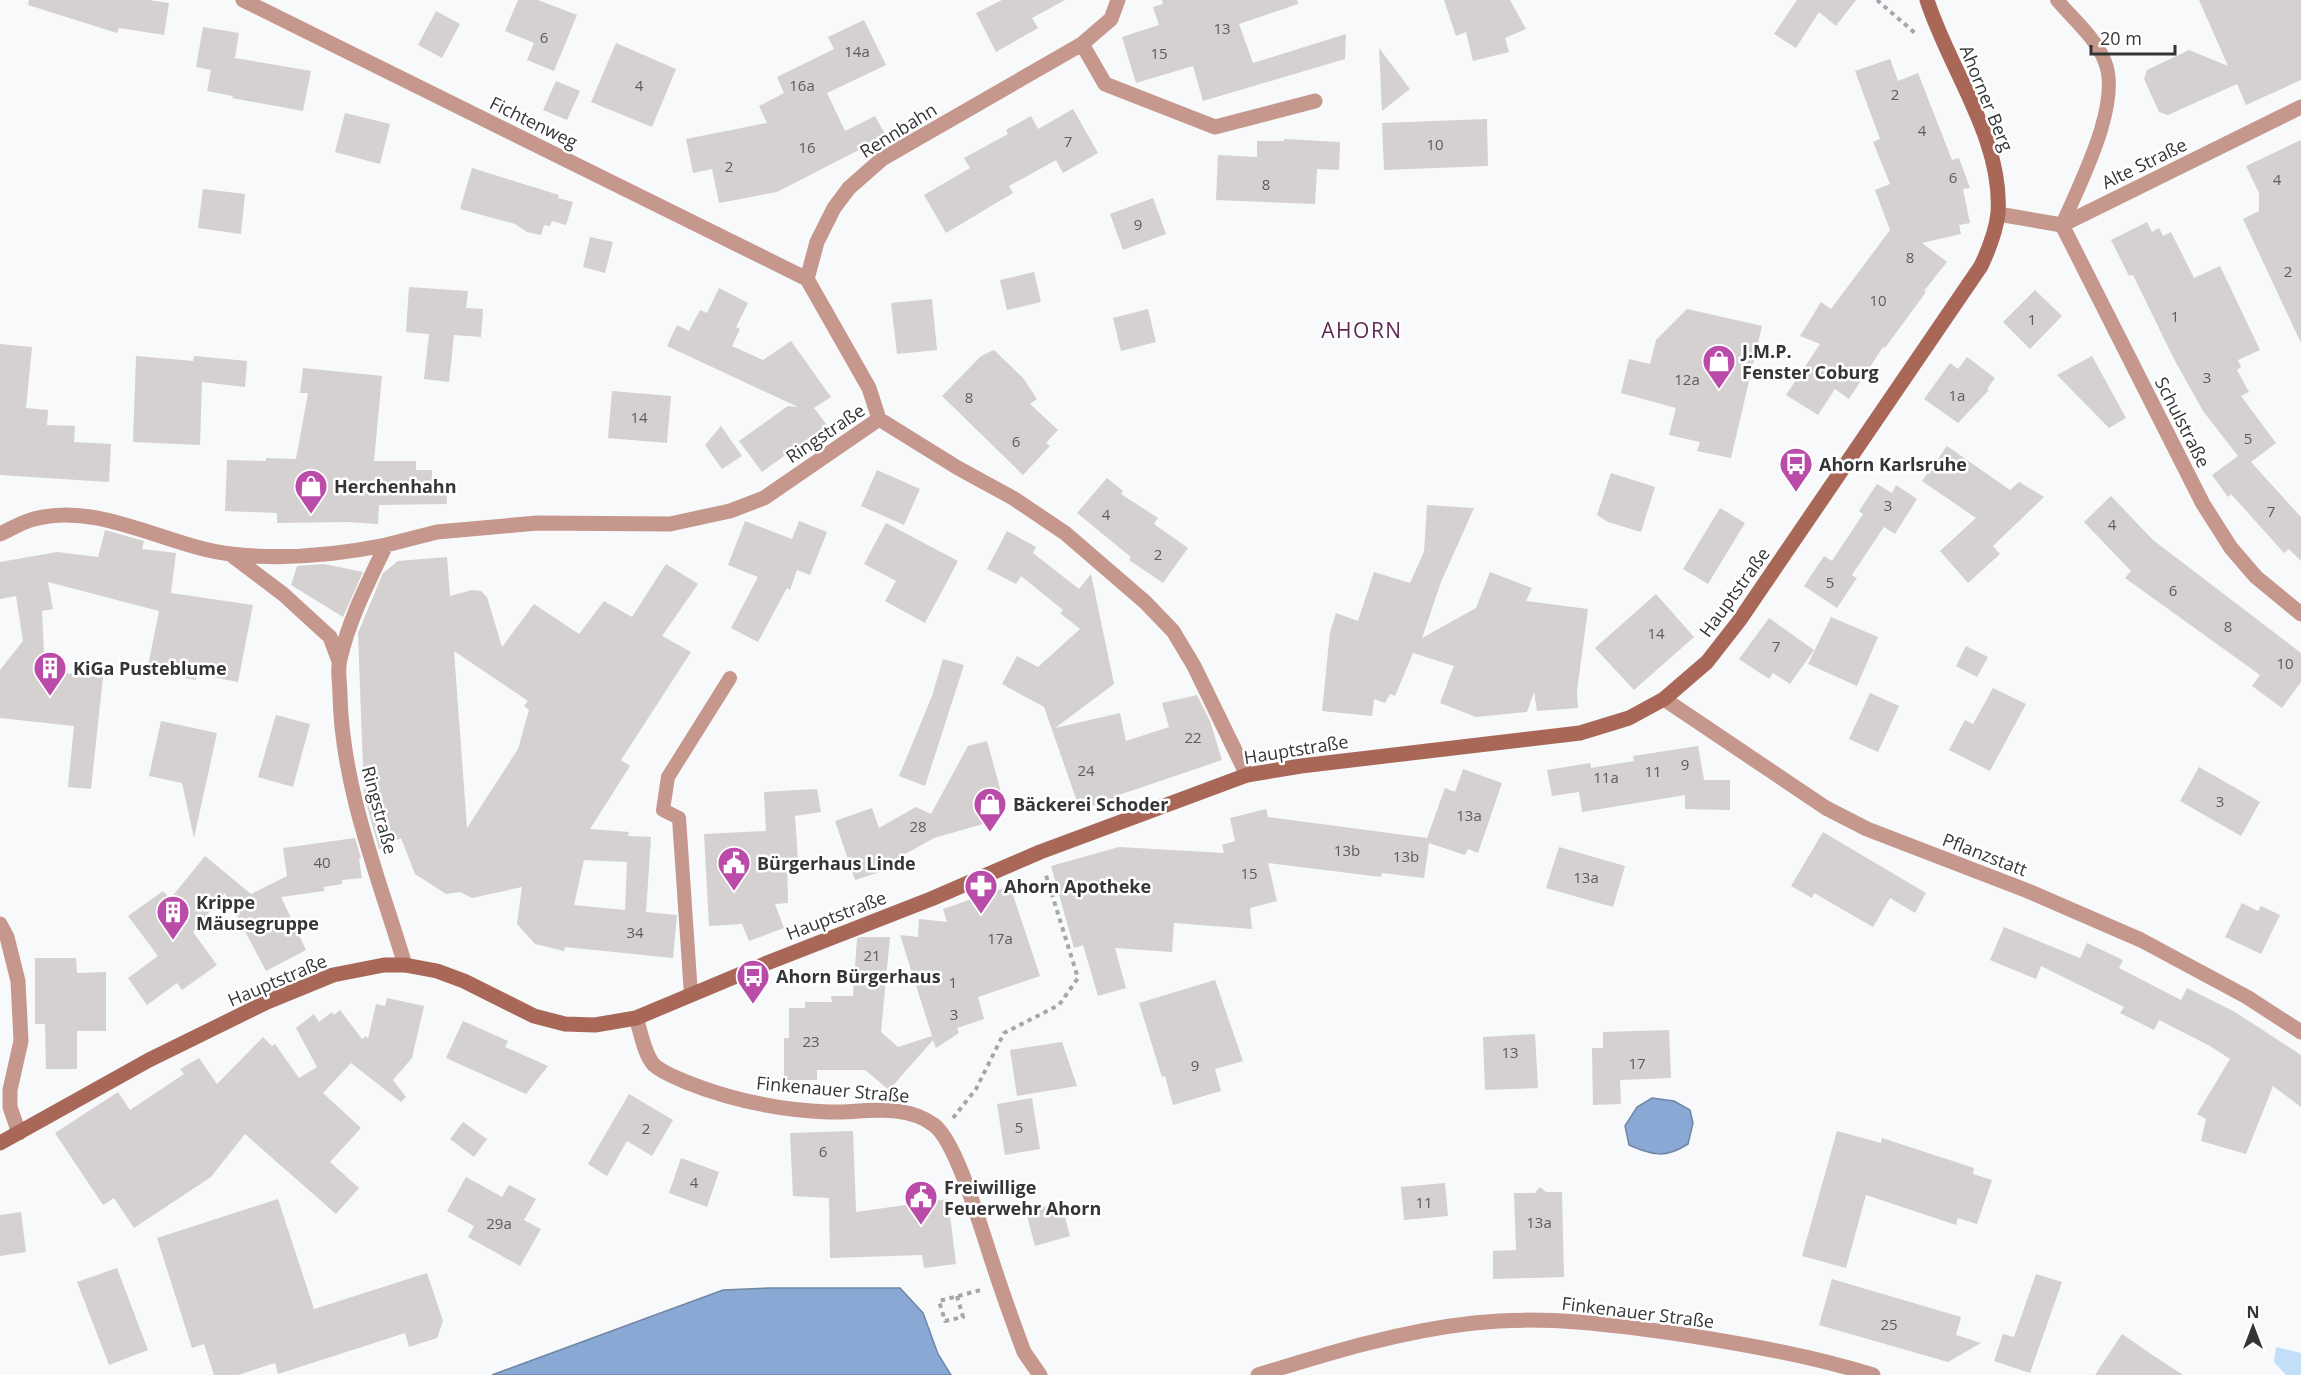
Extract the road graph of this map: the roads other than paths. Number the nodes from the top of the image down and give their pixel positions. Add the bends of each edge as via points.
1 (243, 0) edge
2 (1118, 0) edge
3 (1927, 0) edge
4 (2057, 0) edge
5 (1082, 44) junction
6 (1315, 101) dead end
7 (2301, 107) edge
8 (1998, 214) junction
9 (2062, 225) junction
10 (807, 279) junction
11 (879, 418) junction
12 (0, 534) edge
13 (386, 545) junction
14 (230, 554) junction
15 (2301, 614) edge
16 (339, 661) junction
17 (730, 678) dead end
18 (1664, 699) junction
19 (1247, 775) junction
20 (0, 924) edge
21 (405, 965) junction
22 (691, 995) junction
23 (636, 1018) junction
24 (2301, 1032) edge
25 (19, 1133) junction
26 (0, 1143) edge
27 (1040, 1375) edge
28 (1258, 1375) edge
29 (1873, 1375) edge

1 - 10 street, Fichtenweg
2 - 5 street, Rennbahn via 1111,19
3 - 8 street, Ahorner Berg via 1986,137 1997,177
4 - 9 lane via 2095,44 2106,63 2110,90 2106,117
5 - 6 street via 1105,84 1215,127
5 - 10 street, Rennbahn via 882,159 849,188 834,208 817,242
7 - 9 street, Alte Straße
8 - 9 street
8 - 18 street, Hauptstraße via 1981,266 1739,621 1707,662
9 - 15 street, Schulstraße via 2203,504 2231,548 2256,577
10 - 11 street via 868,388
11 - 13 street, Ringstraße via 764,498 730,512 670,524 537,523 437,532
11 - 19 street, Ringstraße via 1056,527 1145,602 1173,631 1189,657
12 - 14 street, Ringstraße via 32,519 72,516 126,524
13 - 14 street, Ringstraße via 342,553
13 - 16 street, Ringstraße via 359,602
14 - 16 street, Ringstraße via 284,594 330,637
16 - 21 street, Ringstraße via 340,716 349,774
17 - 22 lane via 668,777 663,810 679,818
18 - 19 street, Hauptstraße via 1629,718 1580,733
18 - 24 street, Pflanzstatt via 1826,808 1867,829 2141,940 2247,997
19 - 22 street, Hauptstraße via 1040,852
20 - 25 street via 18,981 21,1041 10,1107
21 - 23 street, Hauptstraße via 446,974 534,1016 565,1024 595,1025
21 - 25 street, Hauptstraße via 333,975 267,1002 149,1060
22 - 23 street, Hauptstraße
23 - 27 street, Finkenauer Straße via 653,1064 709,1091 749,1102 816,1111 890,1110 920,1116 935,1125 958,1162 1024,1352
25 - 26 street, Hauptstraße
28 - 29 street, Finkenauer Straße via 1348,1347 1423,1330 1522,1320 1619,1325 1761,1347

